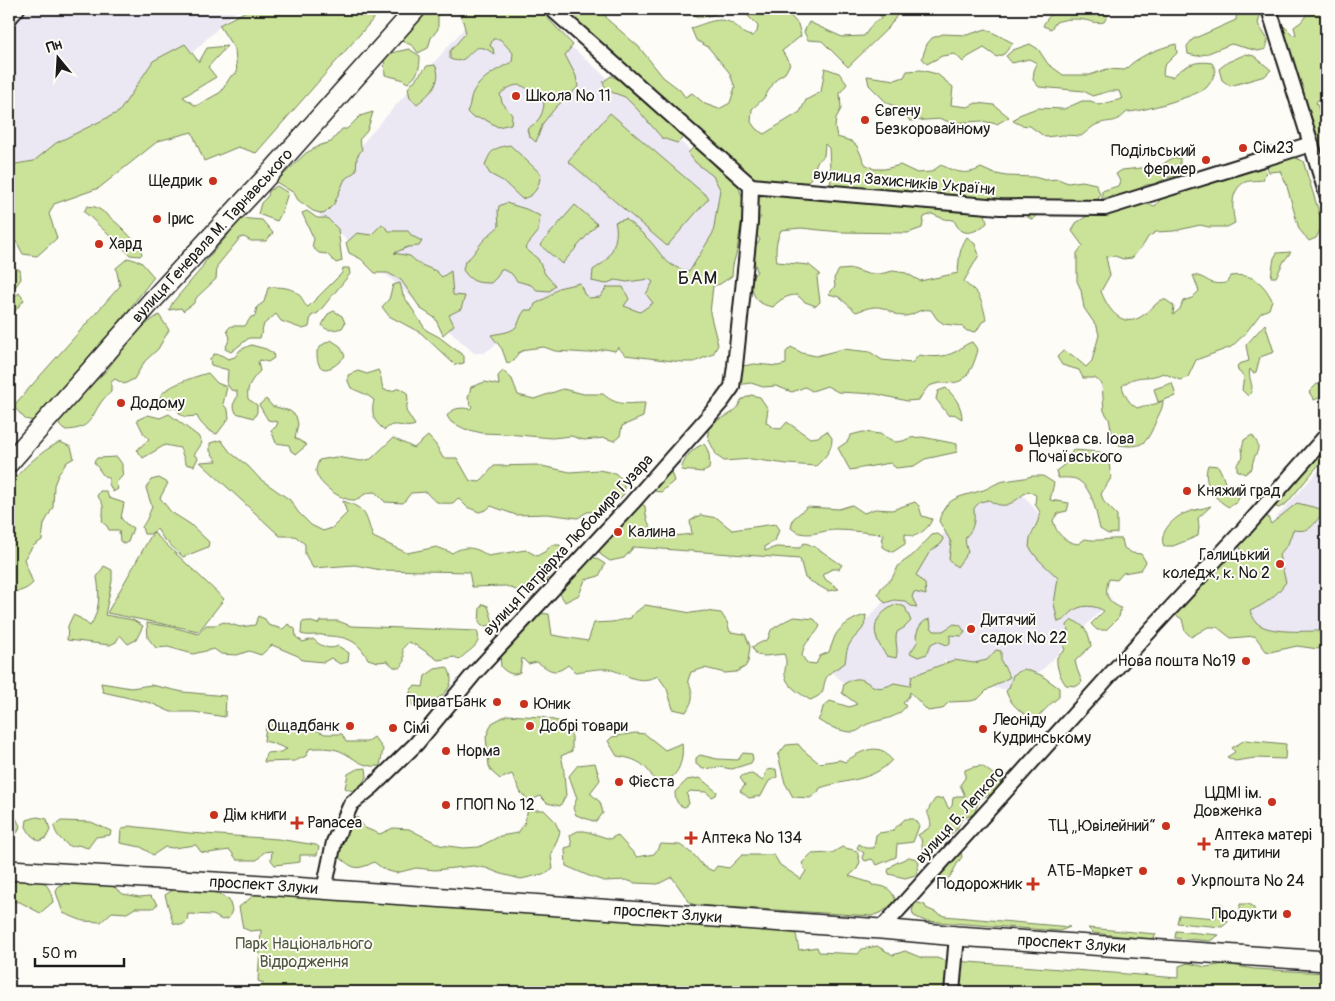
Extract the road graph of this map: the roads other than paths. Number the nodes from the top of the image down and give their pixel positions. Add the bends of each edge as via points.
1 (17, 9) edge
2 (416, 9) edge
3 (552, 9) edge
4 (1269, 9) edge
5 (9, 18) edge
6 (1311, 144) junction
7 (751, 186) junction
8 (1326, 192) edge
9 (1326, 436) edge
10 (9, 463) edge
11 (9, 870) edge
12 (324, 890) junction
13 (881, 929) junction
14 (957, 936) junction
15 (1326, 961) edge
16 (952, 992) edge

1 - 5 street
2 - 10 main road, вулиця Генерала М. Тарнавського
3 - 7 street
4 - 6 street
6 - 7 street, вулиця Захисників України via 1105,208 1000,207
6 - 8 street
7 - 12 street, вулиця Патріарха Любомира Гузара via 732,387 632,503 473,675 416,744 351,804 334,842
9 - 13 street, вулиця Б. Лепкого
11 - 12 main road, проспект Злуки
12 - 13 main road, проспект Злуки
13 - 14 main road, проспект Злуки
14 - 15 main road, проспект Злуки
14 - 16 street

